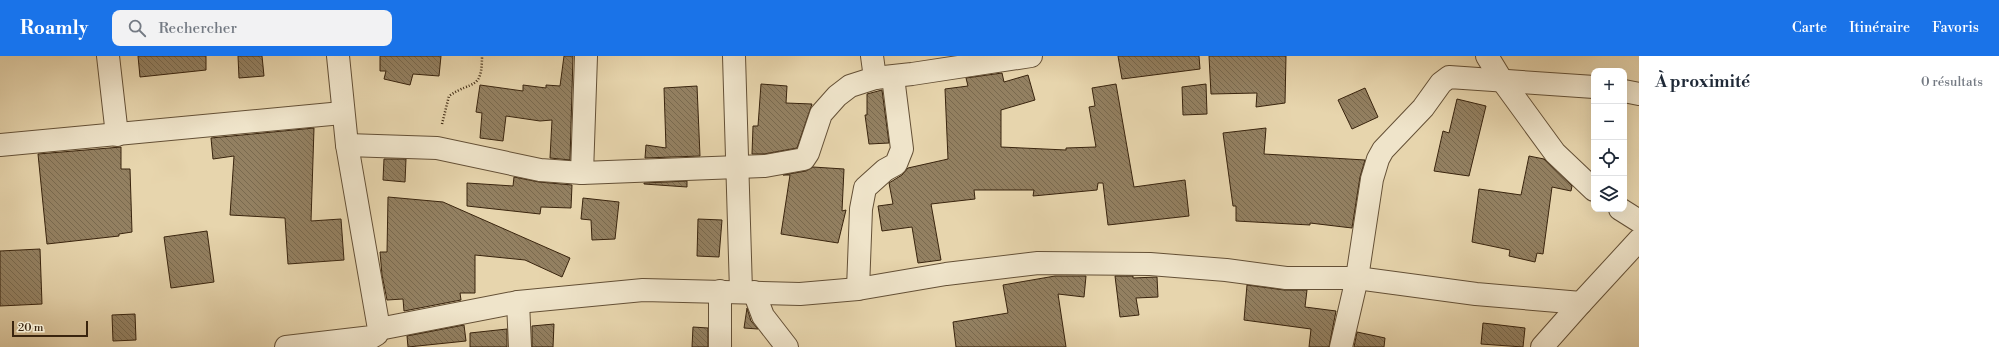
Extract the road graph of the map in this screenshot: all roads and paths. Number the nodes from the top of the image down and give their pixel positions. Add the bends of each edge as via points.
1 (108, 56) edge
2 (338, 56) edge
3 (482, 56) edge
4 (586, 56) edge
5 (734, 56) edge
6 (872, 56) edge
7 (1031, 56) edge
8 (1487, 56) edge
9 (884, 77) junction
10 (1501, 79) junction
11 (1591, 87) edge
12 (1627, 92) edge
13 (1639, 94) edge
14 (342, 113) junction
15 (117, 135) junction
16 (0, 145) edge
17 (347, 145) junction
18 (438, 148) junction
19 (737, 166) junction
20 (582, 173) junction
21 (1591, 187) edge
22 (1624, 212) edge
23 (1639, 222) edge
24 (1639, 240) edge
25 (1358, 278) junction
26 (858, 289) junction
27 (738, 292) junction
28 (518, 302) junction
29 (1581, 303) junction
30 (374, 338) edge
31 (286, 347) edge
32 (520, 347) edge
33 (720, 347) edge
34 (787, 347) edge
35 (1341, 347) edge
36 (1542, 347) edge

1 - 15 street
2 - 14 street
3 - 18 path via 480,76 474,85 459,89 449,96
4 - 20 street
5 - 19 street
6 - 9 street
7 - 9 street
8 - 10 street
9 - 19 street via 850,86 837,96 821,114 804,159 765,166
9 - 26 street via 902,149 896,164 865,188 861,209
10 - 11 street
10 - 21 street via 1555,153
10 - 25 street via 1445,79 1423,108 1383,150 1372,179
12 - 13 street
14 - 15 street
14 - 17 street
15 - 16 street
17 - 18 street
17 - 30 street
18 - 20 street via 540,170
19 - 20 street
19 - 27 street
22 - 23 street
24 - 29 street
25 - 26 street via 1286,278 1150,264 1038,263 946,274
25 - 29 street via 1476,294
25 - 35 street
26 - 27 street via 800,294
27 - 28 street via 643,290
27 - 33 street
27 - 34 street via 763,316
28 - 30 street
28 - 32 street
29 - 36 street
30 - 31 street

